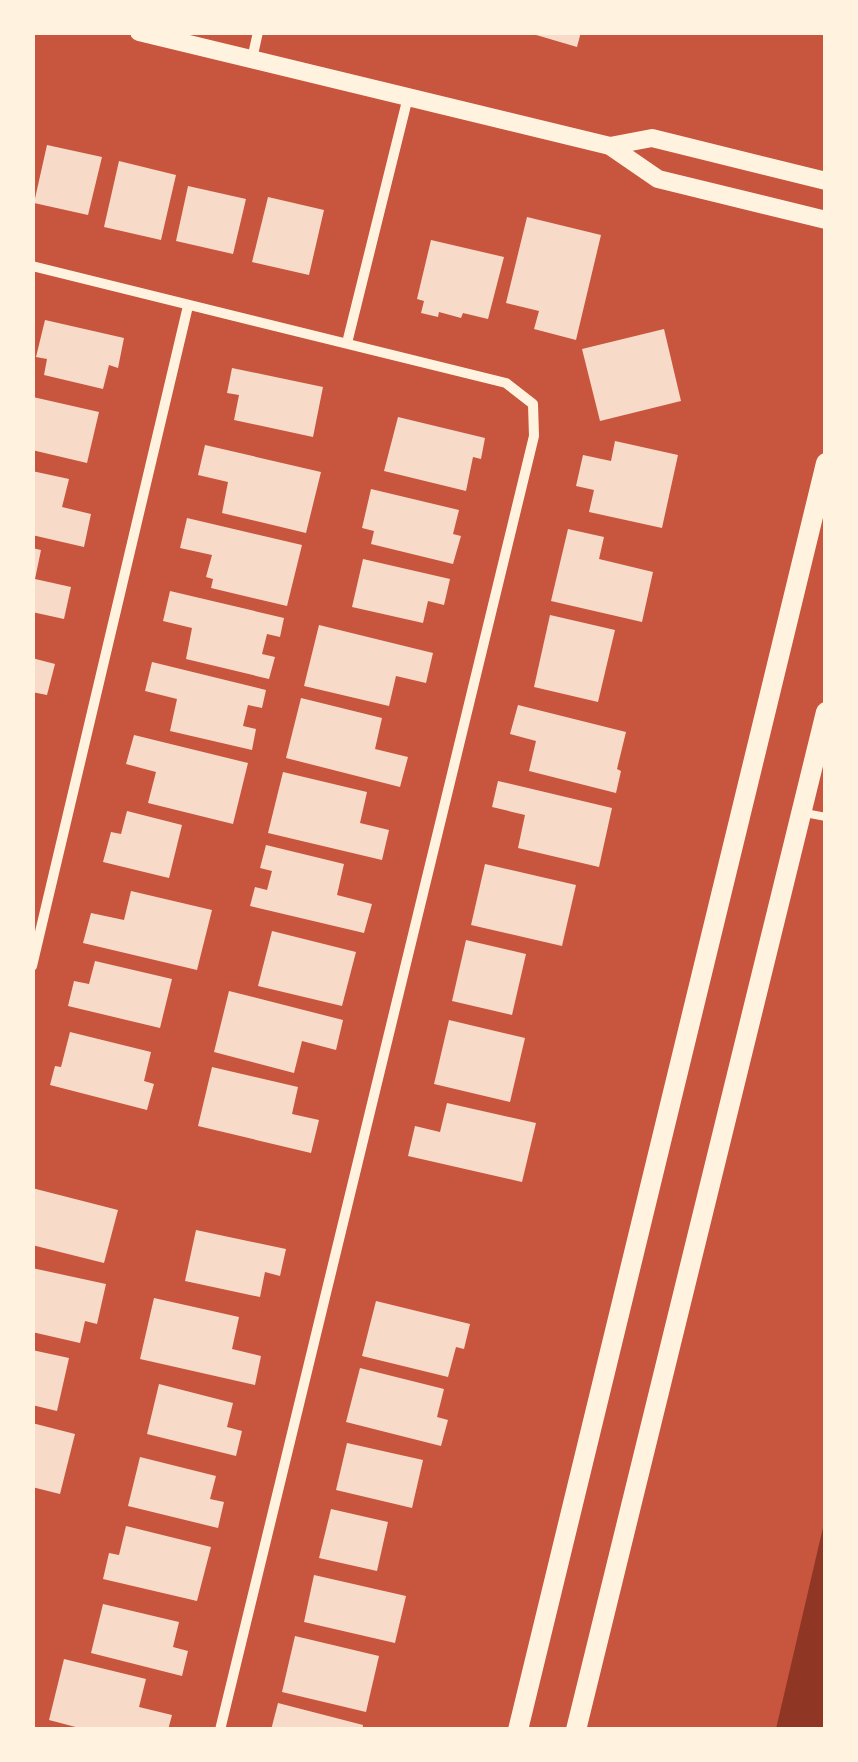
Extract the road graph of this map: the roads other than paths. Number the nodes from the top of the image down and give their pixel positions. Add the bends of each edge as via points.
1 (138, 32) edge
2 (258, 32) edge
3 (252, 59) junction
4 (408, 97) junction
5 (610, 146) junction
6 (826, 180) edge
7 (826, 220) edge
8 (32, 266) edge
9 (188, 306) junction
10 (348, 343) junction
11 (826, 463) edge
12 (826, 712) edge
13 (801, 812) junction
14 (826, 817) edge
15 (32, 966) edge
16 (220, 1730) edge
17 (518, 1730) edge
18 (576, 1730) edge

1 - 3 street
2 - 3 street
3 - 4 street
4 - 5 street
4 - 10 street
5 - 6 street via 652,138
5 - 7 street via 658,179
8 - 9 street
9 - 10 street
9 - 15 street
10 - 16 street via 506,382 533,404 534,436
11 - 17 main road
12 - 13 main road
13 - 14 lane
13 - 18 main road

